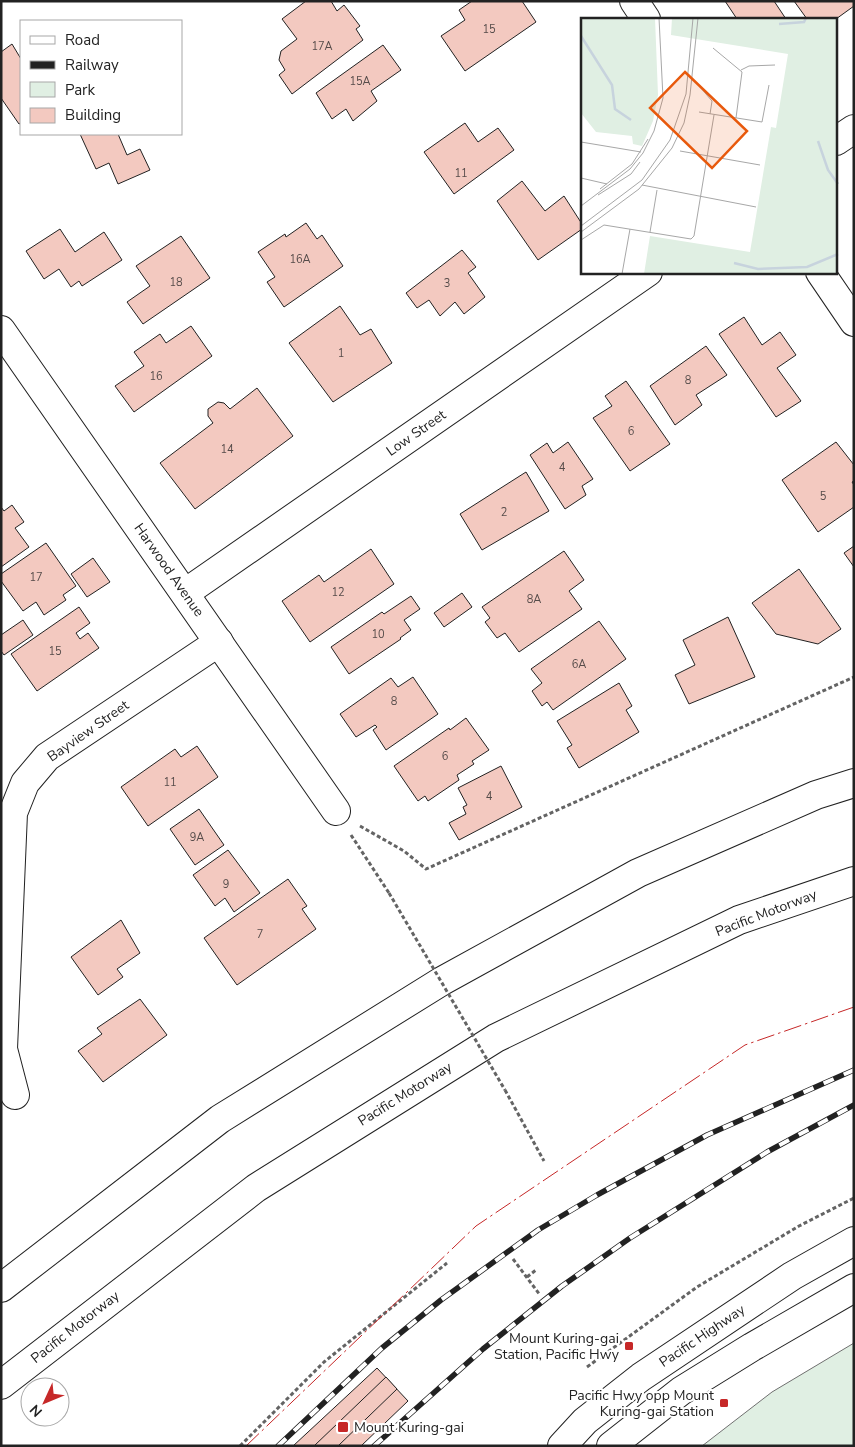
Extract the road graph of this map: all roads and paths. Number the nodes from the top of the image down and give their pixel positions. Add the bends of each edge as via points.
1 (634, 1) edge
2 (645, 18) edge
3 (854, 129) edge
4 (838, 140) edge
5 (645, 274) edge
6 (821, 274) edge
7 (854, 322) edge
8 (1, 330) edge
9 (185, 593) junction
10 (219, 642) junction
11 (854, 677) edge
12 (854, 782) edge
13 (336, 811) junction
14 (854, 881) edge
15 (15, 1095) dead end
16 (544, 1161) dead end
17 (854, 1198) edge
18 (854, 1241) edge
19 (513, 1259) dead end
20 (447, 1263) dead end
21 (536, 1270) dead end
22 (527, 1277) junction
23 (1, 1288) edge
24 (854, 1288) edge
25 (540, 1295) dead end
26 (587, 1366) dead end
27 (1, 1385) edge
28 (240, 1446) edge
29 (562, 1446) edge
30 (612, 1446) edge

1 - 2 main road
3 - 4 main road
5 - 9 main road, Low Street
6 - 7 main road
8 - 9 main road, Harwood Avenue
9 - 10 main road, Harwood Avenue
10 - 13 main road, Harwood Avenue
10 - 15 main road, Bayview Street via 47,757 25,783 13,813 3,1049
11 - 13 path via 426,869 404,851
12 - 23 main road via 816,795 638,873 442,981 220,1119
13 - 16 path, bridge via 389,893
14 - 27 main road, Pacific Motorway via 739,920 496,1038 256,1188
17 - 26 path via 799,1226 705,1282
18 - 29 main road, Pacific Highway via 792,1276 641,1377 585,1421
19 - 22 path
20 - 28 path via 324,1362
21 - 22 path
22 - 25 path
24 - 30 main road via 681,1391

